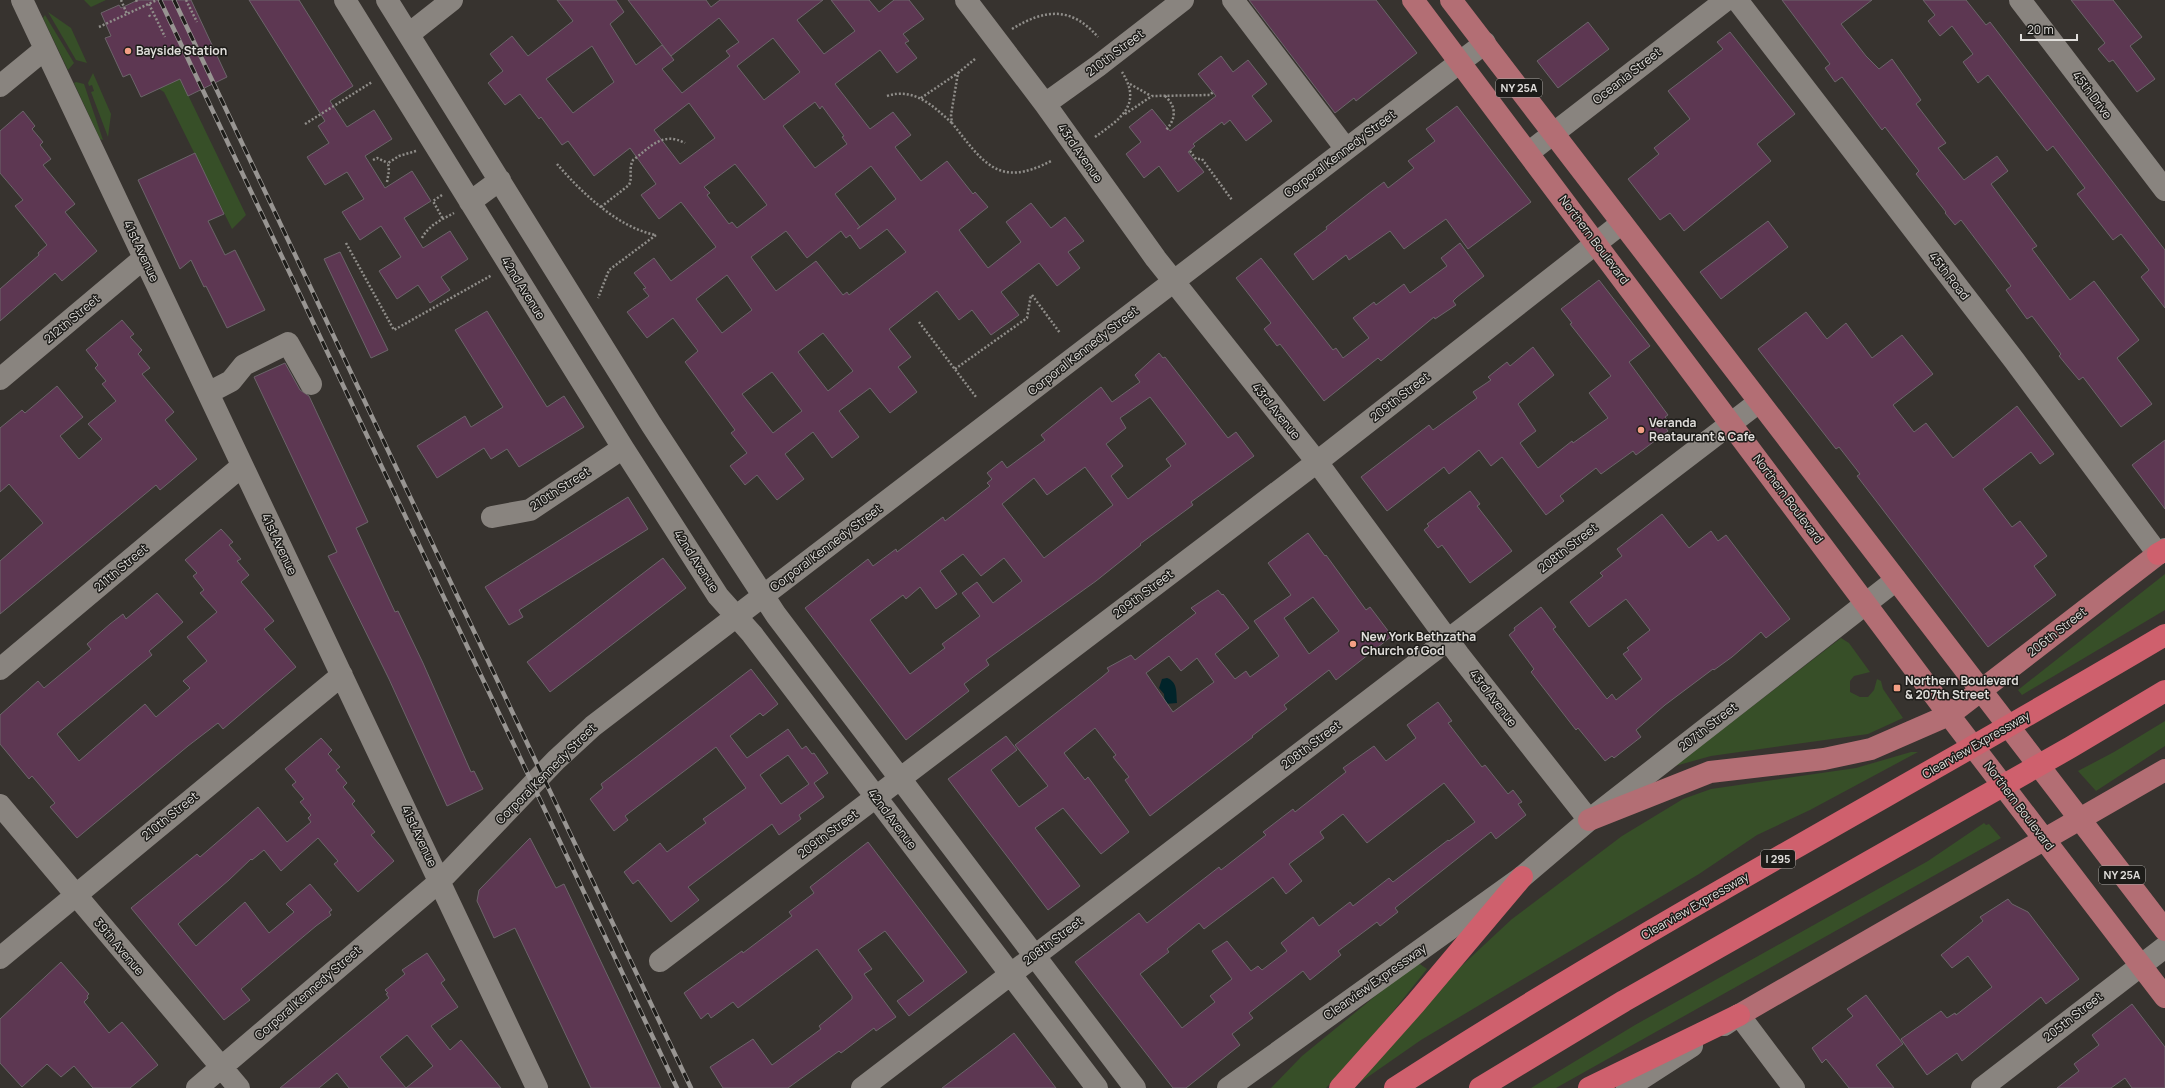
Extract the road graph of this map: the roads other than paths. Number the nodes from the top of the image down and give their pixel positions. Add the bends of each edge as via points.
1 (22, 0) edge
2 (345, 0) edge
3 (387, 0) edge
4 (452, 0) edge
5 (966, 0) edge
6 (1183, 0) edge
7 (1233, 0) edge
8 (1413, 0) edge
9 (1451, 0) edge
10 (1726, 0) edge
11 (1737, 0) edge
12 (2020, 0) edge
13 (409, 34) junction
14 (1485, 43) junction
15 (45, 49) junction
16 (1460, 62) junction
17 (0, 86) edge
18 (1046, 104) junction
19 (1553, 133) junction
20 (1346, 149) junction
21 (1528, 153) junction
22 (500, 180) junction
23 (2165, 190) edge
24 (462, 207) junction
25 (1622, 223) junction
26 (1597, 244) junction
27 (144, 258) junction
28 (1174, 281) junction
29 (0, 379) edge
30 (311, 384) dead end
31 (208, 393) junction
32 (1759, 402) junction
33 (1731, 423) junction
34 (623, 448) junction
35 (1317, 462) junction
36 (242, 466) junction
37 (492, 517) dead end
38 (2163, 551) edge
39 (1896, 580) junction
40 (763, 596) junction
41 (1867, 604) junction
42 (735, 617) junction
43 (2165, 635) edge
44 (1449, 641) junction
45 (0, 669) edge
46 (342, 675) junction
47 (1981, 691) junction
48 (2165, 691) edge
49 (1956, 722) junction
50 (2165, 770) edge
51 (900, 779) junction
52 (876, 797) junction
53 (0, 805) edge
54 (1589, 820) junction
55 (2072, 824) junction
56 (2045, 840) junction
57 (1522, 877) junction
58 (440, 880) junction
59 (75, 895) junction
60 (2165, 930) edge
61 (2165, 946) edge
62 (1035, 955) junction
63 (0, 958) edge
64 (660, 961) dead end
65 (2141, 965) junction
66 (1011, 974) junction
67 (2165, 997) edge
68 (1740, 1015) junction
69 (1274, 1054) junction
70 (221, 1067) junction
71 (197, 1088) edge
72 (239, 1088) edge
73 (537, 1088) edge
74 (862, 1088) edge
75 (1097, 1088) edge
76 (1135, 1088) edge
77 (1228, 1088) edge
78 (1247, 1088) edge
79 (1340, 1088) edge
80 (1395, 1088) edge
81 (1480, 1088) edge
82 (1589, 1088) edge
83 (1627, 1088) edge
84 (1794, 1088) edge
85 (1982, 1088) edge

1 - 15 street, 41st Avenue
2 - 24 street, 42nd Avenue
3 - 13 street
4 - 13 street
5 - 18 street, 43rd Avenue
6 - 18 street, 210th Street
7 - 20 street
8 - 16 main road, Northern Boulevard
9 - 14 main road, NY 25A
10 - 19 street, Oceania Street
11 - 38 street, 45th Road
12 - 23 street, 45th Drive
13 - 22 street
14 - 16 street, Corporal Kennedy Street
14 - 19 main road, NY 25A
15 - 17 street
15 - 27 street, 41st Avenue
16 - 20 street, Corporal Kennedy Street
16 - 21 main road, Northern Boulevard
18 - 28 street, 43rd Avenue
19 - 21 street, Oceania Street
19 - 25 main road, NY 25A
20 - 28 street, Corporal Kennedy Street
21 - 26 main road, Northern Boulevard
22 - 24 street
22 - 40 street via 651,424
24 - 34 street, 42nd Avenue
25 - 26 street, 209th Street
25 - 32 main road, NY 25A
26 - 33 main road, Northern Boulevard
26 - 35 street, 209th Street
27 - 29 street, 212th Street
27 - 31 street, 41st Avenue
28 - 35 street, 43rd Avenue
28 - 40 street, Corporal Kennedy Street
30 - 31 street via 288,343 244,365 231,381
31 - 36 street, 41st Avenue
32 - 33 street, 208th Street
32 - 39 main road, NY 25A
33 - 41 main road, Northern Boulevard
33 - 44 street, 208th Street
34 - 37 street, 210th Street via 530,510
34 - 42 street, 42nd Avenue via 718,596
35 - 44 street, 43rd Avenue
35 - 51 street, 209th Street
36 - 45 street, 211th Street
36 - 46 street, 41st Avenue
38 - 47 main road, 206th Street
39 - 41 street, 207th Street
39 - 47 main road, NY 25A
40 - 42 street, Corporal Kennedy Street
40 - 51 street
41 - 49 main road, Northern Boulevard
41 - 54 street, 207th Street
42 - 52 street, 42nd Avenue via 752,634
42 - 58 street, Corporal Kennedy Street via 593,726 556,760
43 - 80 highway, Clearview Expressway / I 295 via 1614,953 1493,1025
44 - 54 street, 43rd Avenue
44 - 62 street, 208th Street
46 - 58 street, 41st Avenue
46 - 59 street, 210th Street
47 - 49 main road, 206th Street
47 - 55 main road, NY 25A via 2063,797
48 - 81 highway via 1624,1001
49 - 54 main road, 206th Street via 1871,749 1824,759 1710,772
49 - 56 main road, Northern Boulevard
50 - 55 main road
51 - 52 street, 209th Street
51 - 62 street
52 - 64 street, 209th Street
52 - 66 street, 42nd Avenue
53 - 59 street, 39th Avenue
54 - 57 street, 207th Street
55 - 56 main road
55 - 60 main road, NY 25A
56 - 65 main road, Northern Boulevard
56 - 68 main road
57 - 69 street, Clearview Expressway
57 - 79 highway
58 - 70 street, Corporal Kennedy Street
58 - 73 street, 41st Avenue
59 - 63 street, 210th Street
59 - 70 street, 39th Avenue
61 - 65 street, 205th Street
62 - 66 street, 208th Street
62 - 76 street
65 - 67 main road, Northern Boulevard
65 - 85 street, 205th Street
66 - 74 street, 208th Street
66 - 75 street, 42nd Avenue
68 - 82 highway
68 - 83 street
68 - 84 street
69 - 77 street, Clearview Expressway
69 - 78 street
70 - 71 street, Corporal Kennedy Street
70 - 72 street, 39th Avenue

